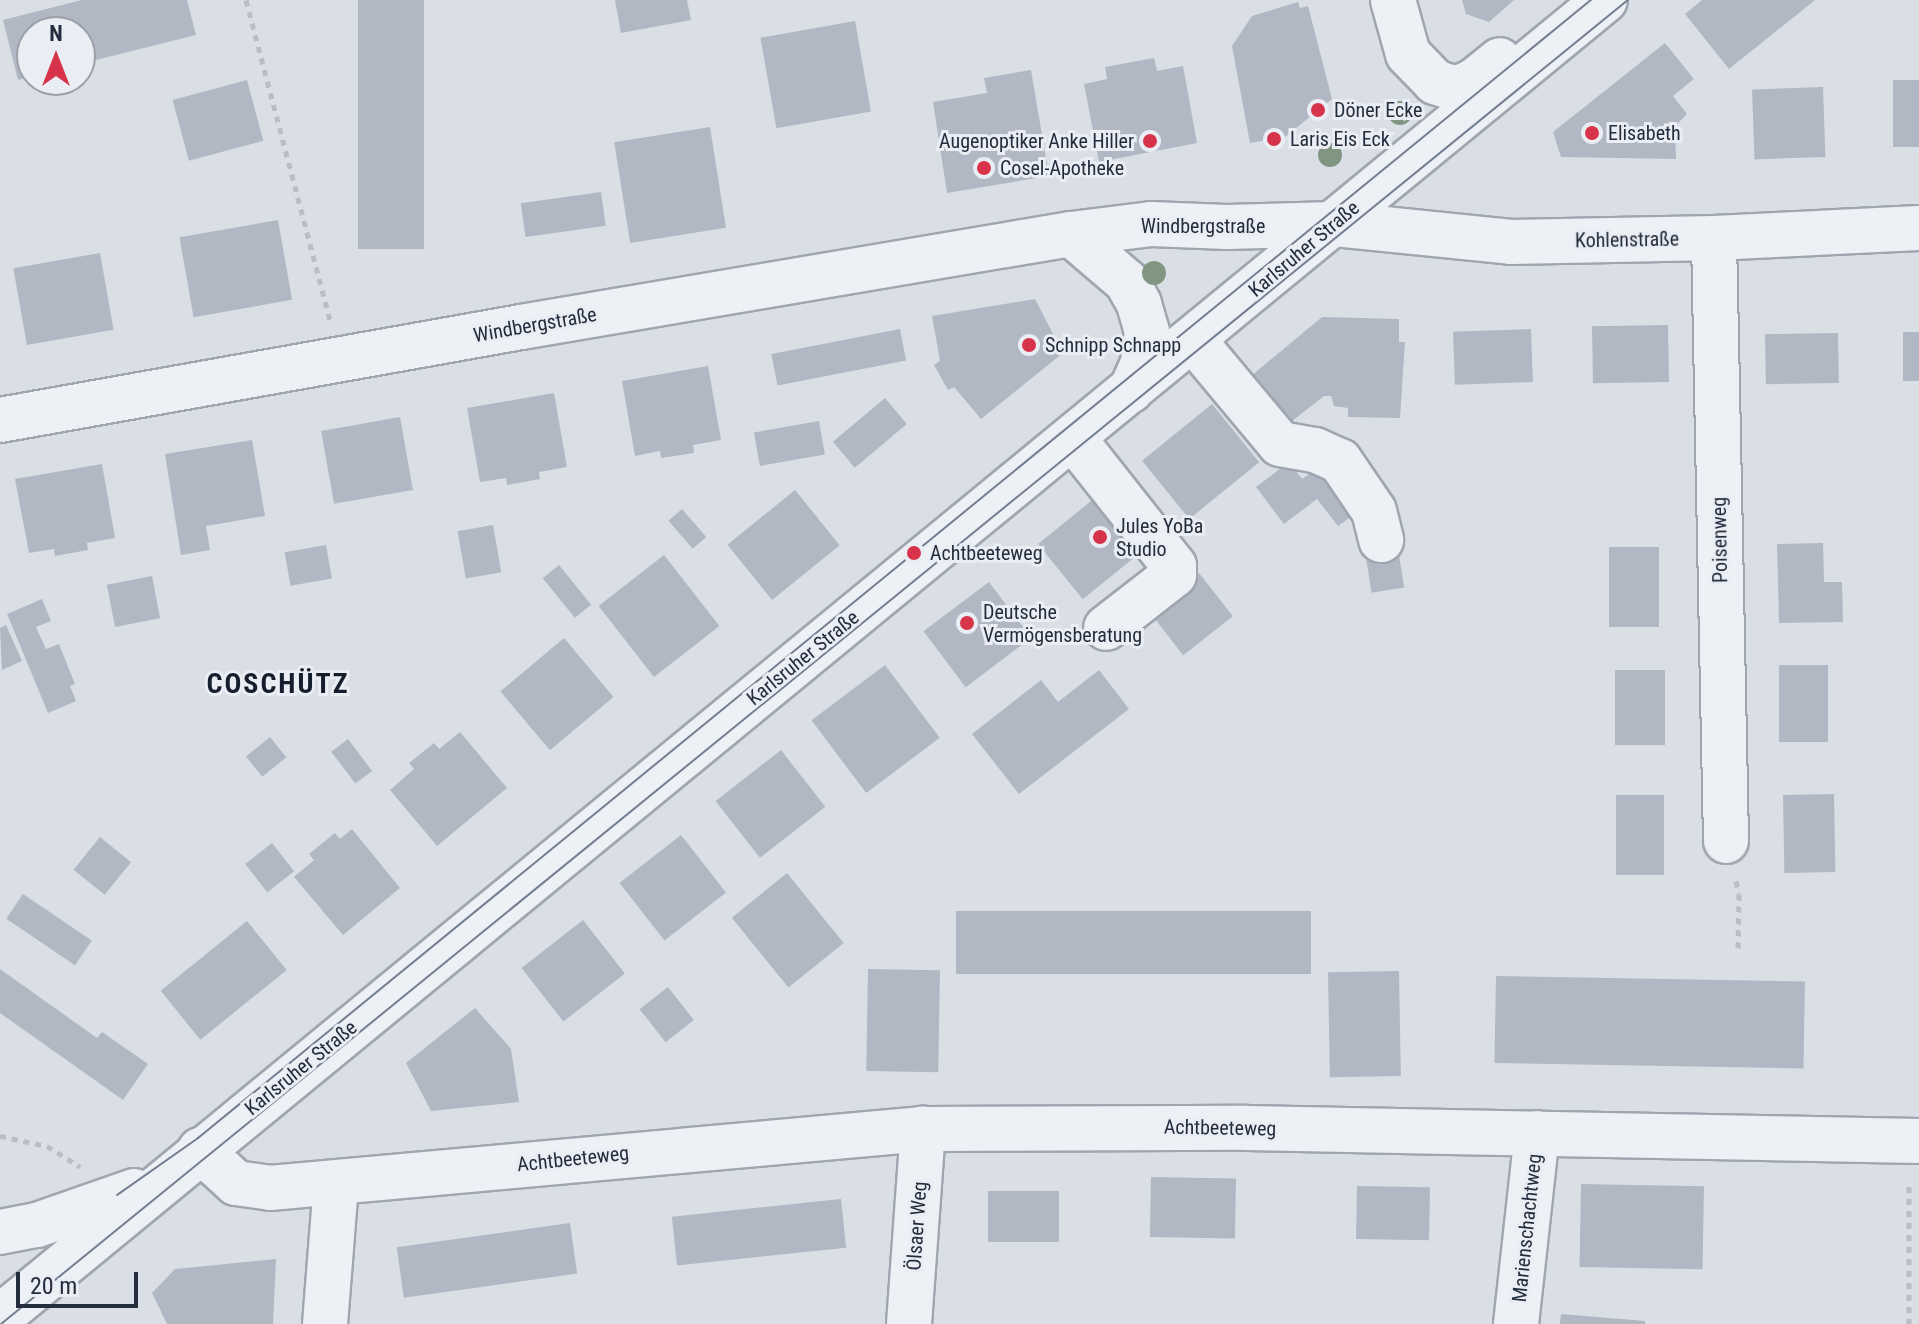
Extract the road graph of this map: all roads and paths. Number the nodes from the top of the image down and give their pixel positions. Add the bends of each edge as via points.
1 (246, 0) edge
2 (1597, 7) edge
3 (1397, 14) edge
4 (1335, 224) junction
5 (1919, 228) edge
6 (1071, 234) junction
7 (1714, 238) junction
8 (1194, 341) junction
9 (340, 359) junction
10 (1131, 390) junction
11 (0, 420) edge
12 (1073, 438) junction
13 (1381, 540) dead end
14 (1106, 628) dead end
15 (1726, 841) joint
16 (1738, 949) dead end
17 (923, 1129) junction
18 (1537, 1133) junction
19 (0, 1136) edge
20 (1914, 1141) edge
21 (200, 1150) junction
22 (87, 1171) dead end
23 (336, 1184) junction
24 (156, 1187) junction
25 (0, 1232) edge
26 (0, 1317) edge
27 (325, 1324) edge
28 (909, 1324) edge
29 (1516, 1324) edge
30 (1909, 1324) edge

1 - 9 path
2 - 3 street via 1531,35 1474,81 1456,89 1435,82 1408,54
2 - 4 street, Karlsruher Straße
4 - 6 street, Windbergstraße via 1151,224
4 - 7 street, Kohlenstraße via 1511,242
4 - 8 street, Karlsruher Straße
5 - 7 street, Kohlenstraße
6 - 9 street, Windbergstraße
6 - 10 street via 1127,282 1139,304 1147,332 1143,363
7 - 15 street, Poisenweg
8 - 10 street, Karlsruher Straße
8 - 13 street via 1280,444 1340,461 1374,511
9 - 11 street, Windbergstraße
10 - 12 street, Karlsruher Straße
12 - 14 street via 1174,566 1174,575
12 - 21 street, Karlsruher Straße
15 - 16 path via 1739,894
17 - 18 street, Achtbeeteweg via 1232,1127
17 - 23 street, Achtbeeteweg
17 - 28 street, Ölsaer Weg
18 - 20 street, Achtbeeteweg
18 - 29 street, Marienschachtweg
19 - 22 path via 47,1146
20 - 30 path
21 - 23 street, Achtbeeteweg via 236,1183 270,1188
21 - 24 street, Karlsruher Straße
23 - 27 street
24 - 25 street
24 - 26 street, Karlsruher Straße

